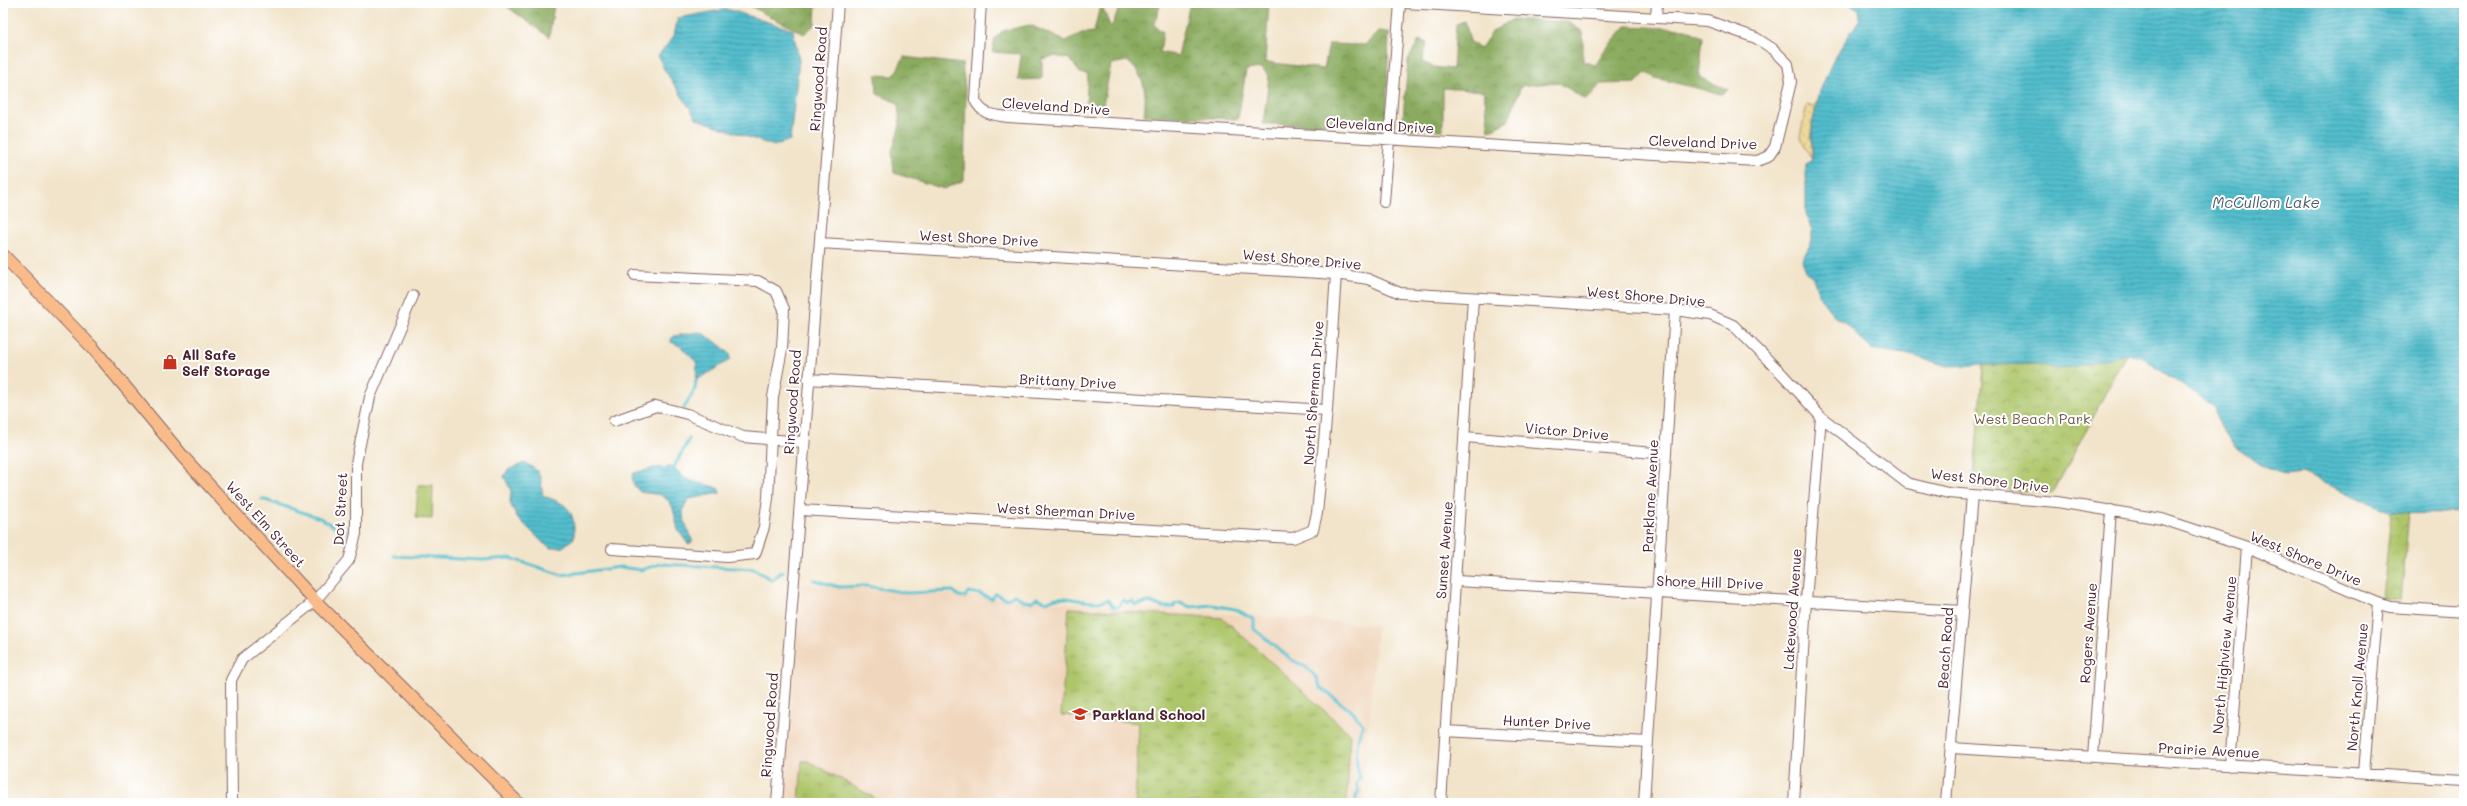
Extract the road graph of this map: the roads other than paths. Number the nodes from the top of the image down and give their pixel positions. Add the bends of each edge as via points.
1 (838, 3) edge
2 (981, 3) edge
3 (1400, 3) edge
4 (1406, 3) edge
5 (1657, 3) edge
6 (1527, 7) edge
7 (1656, 18) junction
8 (1390, 140) junction
9 (1384, 202) dead end
10 (820, 243) junction
11 (3, 255) edge
12 (1336, 274) junction
13 (635, 275) dead end
14 (413, 296) dead end
15 (1473, 298) junction
16 (1675, 310) junction
17 (808, 379) junction
18 (1327, 410) junction
19 (1821, 417) junction
20 (614, 421) dead end
21 (1465, 437) junction
22 (770, 439) junction
23 (803, 442) junction
24 (1666, 454) junction
25 (1972, 495) junction
26 (800, 510) junction
27 (2111, 510) junction
28 (1317, 513) joint
29 (2247, 547) junction
30 (612, 549) dead end
31 (1457, 581) junction
32 (1659, 595) junction
33 (1806, 600) junction
34 (315, 601) junction
35 (2378, 604) junction
36 (1962, 611) junction
37 (2464, 612) edge
38 (1446, 731) junction
39 (1648, 742) junction
40 (1952, 748) junction
41 (2093, 757) junction
42 (2230, 766) junction
43 (2364, 773) junction
44 (2464, 780) edge
45 (232, 803) edge
46 (518, 803) edge
47 (777, 803) edge
48 (1441, 803) edge
49 (1644, 803) edge
50 (1794, 803) edge
51 (1946, 803) edge

1 - 10 street, Ringwood Road
2 - 8 street, Cleveland Drive via 975,100 979,108 988,114
3 - 8 street
4 - 6 street
5 - 7 street
6 - 7 street
7 - 8 street, Cleveland Drive via 1708,22 1756,38 1773,49 1788,64 1791,82 1775,147 1768,157 1757,161
8 - 9 street
10 - 12 street, West Shore Drive
10 - 17 street, Ringwood Road
11 - 34 main road, West Elm Street via 93,348 184,458
12 - 15 street, West Shore Drive via 1368,279 1400,293
12 - 18 street, North Sherman Drive
13 - 22 street via 758,281 776,291 784,309 782,349 773,397
14 - 34 street, Dot Street via 370,397 356,463 356,534 353,550 345,567
15 - 16 street, West Shore Drive
15 - 21 street, Sunset Avenue
16 - 19 street, West Shore Drive via 1710,315 1733,325
16 - 24 street, Parklane Avenue
17 - 18 street, Brittany Drive
17 - 23 street, Ringwood Road
18 - 28 street, North Sherman Drive
19 - 25 street, West Shore Drive via 1907,483
19 - 33 street, Lakewood Avenue
20 - 22 street via 656,406 687,414 743,437
21 - 24 street, Victor Drive
21 - 31 street, Sunset Avenue
22 - 23 street
22 - 30 street via 768,498 764,528 755,554 727,557
23 - 26 street, Ringwood Road
24 - 32 street, Parklane Avenue
25 - 27 street, West Shore Drive via 2056,502
25 - 36 street, Beach Road
26 - 28 street, West Sherman Drive via 1292,538 1313,530
26 - 47 street, Ringwood Road
27 - 29 street, West Shore Drive via 2162,519
27 - 41 street, Rogers Avenue
29 - 35 street, West Shore Drive
29 - 42 street, North Highview Avenue
31 - 32 street, Shore Hill Drive
31 - 38 street, Sunset Avenue
32 - 33 street, Shore Hill Drive
32 - 39 street, Parklane Avenue
33 - 36 street, Shore Hill Drive
33 - 50 street, Lakewood Avenue
34 - 45 street, Dot Street via 242,659 231,680
34 - 46 main road, West Elm Street
35 - 37 street, West Shore Drive
35 - 43 street, North Knoll Avenue
36 - 40 street, Beach Road
38 - 39 street, Hunter Drive
38 - 48 street, Sunset Avenue
39 - 49 street, Parklane Avenue
40 - 41 street, Prairie Avenue
40 - 51 street, Beach Road
41 - 42 street, Prairie Avenue
42 - 43 street, Prairie Avenue
43 - 44 street, Prairie Avenue

